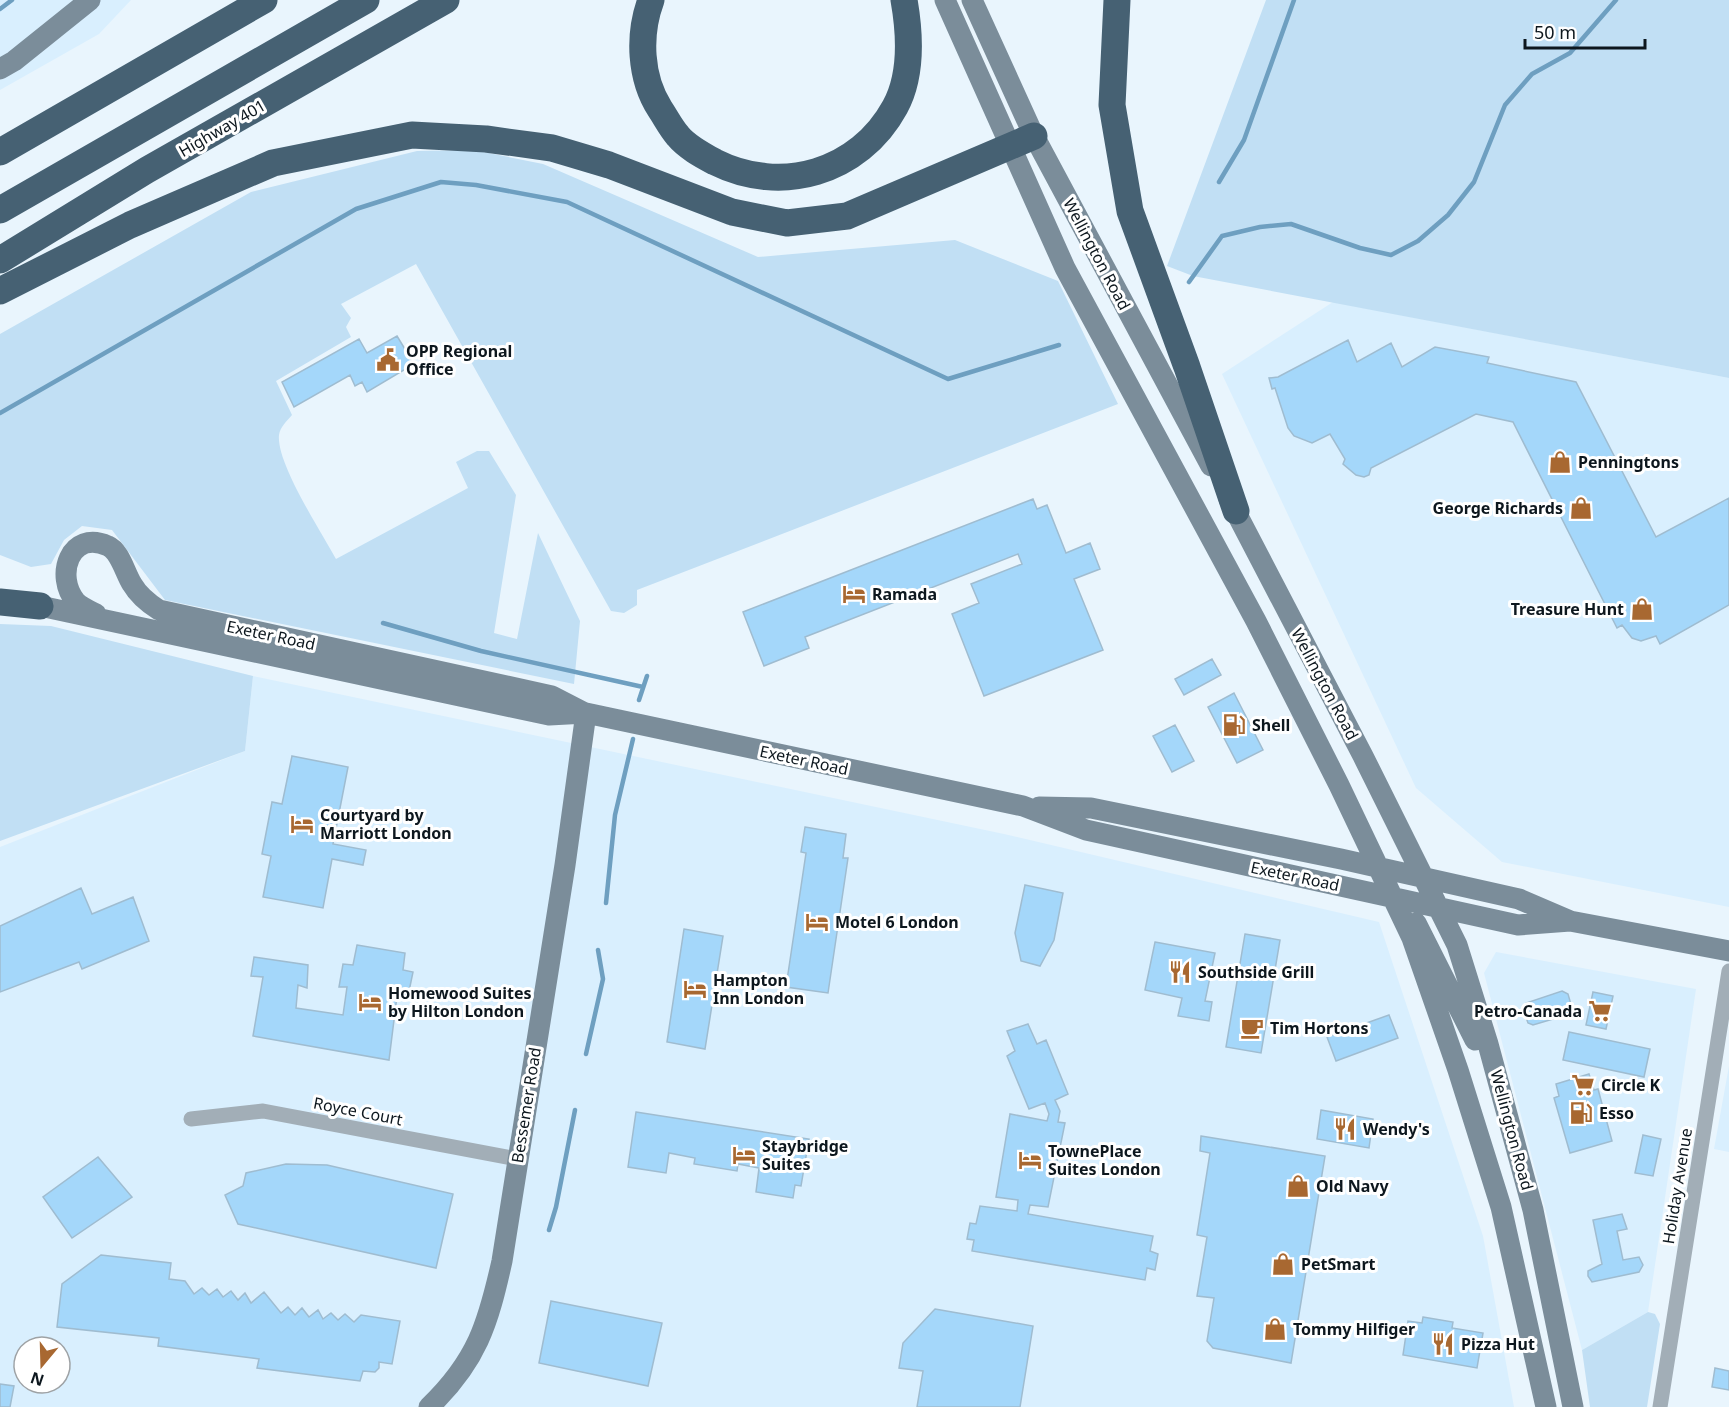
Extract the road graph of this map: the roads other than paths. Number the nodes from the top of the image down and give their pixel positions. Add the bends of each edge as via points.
1 (90, 0) edge
2 (228, 0) edge
3 (264, 0) edge
4 (366, 0) edge
5 (446, 0) edge
6 (651, 0) edge
7 (904, 0) edge
8 (945, 0) edge
9 (972, 0) edge
10 (1117, 0) edge
11 (0, 69) edge
12 (104, 92) junction
13 (1034, 136) junction
14 (1009, 146) junction
15 (0, 152) edge
16 (0, 210) edge
17 (0, 260) edge
18 (0, 291) edge
19 (1236, 511) junction
20 (0, 602) edge
21 (40, 606) joint
22 (103, 619) junction
23 (585, 713) junction
24 (1023, 806) junction
25 (1378, 869) junction
26 (1425, 880) junction
27 (1397, 898) junction
28 (1439, 908) junction
29 (1570, 921) junction
30 (1729, 951) edge
31 (1729, 971) edge
32 (1503, 1100) junction
33 (191, 1119) dead end
34 (517, 1159) junction
35 (429, 1407) edge
36 (1546, 1407) edge
37 (1573, 1407) edge
38 (1660, 1407) edge

1 - 11 main road
2 - 12 highway via 148,51
3 - 12 highway
4 - 16 highway
5 - 17 highway, Highway 401 via 147,170
6 - 7 highway via 642,57 651,94 678,136 701,155 730,170 762,178 801,176 848,158 877,133 896,106 906,72 908,23
8 - 14 main road, Wellington Road
9 - 13 main road, Wellington Road
10 - 19 highway via 1112,105 1130,211
12 - 15 highway
13 - 14 highway
13 - 19 main road, Wellington Road
14 - 18 highway via 847,216 787,223 732,212 609,165 552,148 412,135 273,163 130,225
14 - 25 main road, Wellington Road via 1065,268 1251,610
19 - 26 main road, Wellington Road
20 - 21 highway
21 - 22 main road, Exeter Road
22 - 23 main road, Exeter Road via 549,715
22 - 23 main road, Exeter Road via 77,604 67,588 70,555 81,544 97,541 112,547 144,600 159,610 552,696
23 - 24 main road, Exeter Road
23 - 34 main road, Bessemer Road via 565,865
24 - 25 main road, Exeter Road via 1091,808
24 - 27 main road, Exeter Road via 1086,830
25 - 26 main road, Exeter Road
25 - 27 main road, Wellington Road
26 - 28 main road, Wellington Road
26 - 29 main road, Exeter Road via 1519,899
27 - 28 main road, Exeter Road
27 - 32 main road via 1447,981
27 - 36 main road, Wellington Road via 1501,1207
28 - 29 main road, Exeter Road via 1518,925
28 - 32 main road, Wellington Road via 1457,945
29 - 30 main road, Exeter Road
31 - 38 street, Holiday Avenue
32 - 37 main road, Wellington Road via 1533,1210
33 - 34 street, Royce Court via 263,1111
34 - 35 main road, Bessemer Road via 490,1317 469,1360

